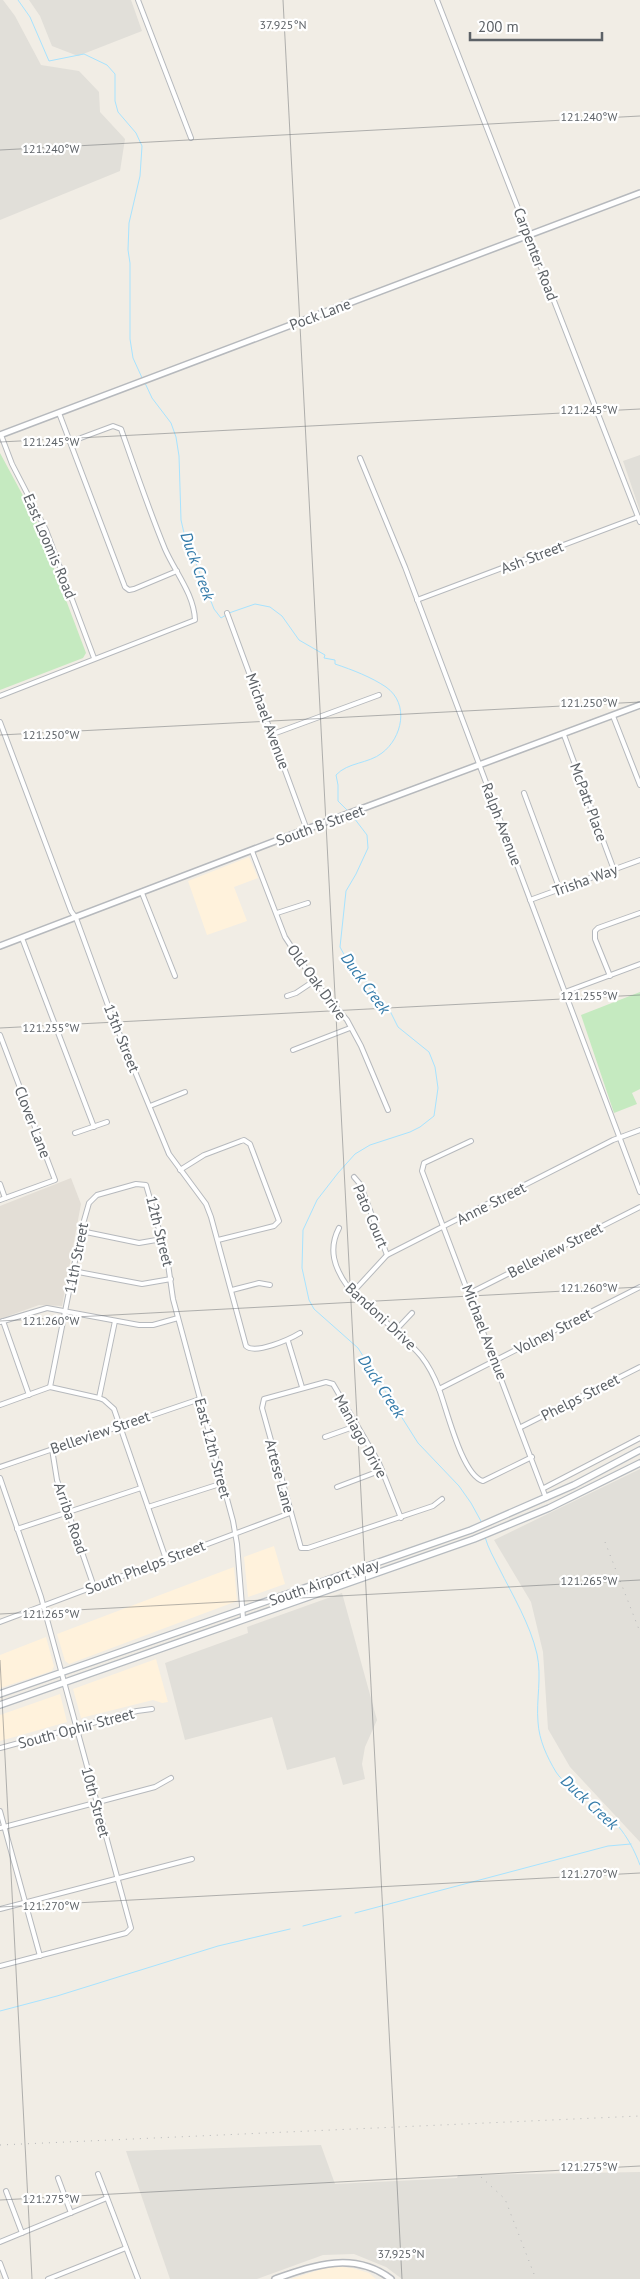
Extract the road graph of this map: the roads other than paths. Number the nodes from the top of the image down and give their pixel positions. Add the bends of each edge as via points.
1 (138, 0) edge
2 (437, 0) edge
3 (191, 138) dead end
4 (640, 192) edge
5 (529, 235) junction
6 (59, 413) junction
7 (1, 435) edge
8 (70, 442) junction
9 (360, 458) dead end
10 (638, 517) junction
11 (640, 522) edge
12 (178, 571) junction
13 (417, 600) junction
14 (227, 614) dead end
15 (94, 658) junction
16 (379, 695) dead end
17 (0, 696) edge
18 (640, 706) edge
19 (613, 716) junction
20 (0, 722) edge
21 (273, 734) junction
22 (564, 735) junction
23 (480, 766) junction
24 (640, 785) edge
25 (524, 793) dead end
26 (307, 830) junction
27 (252, 851) junction
28 (640, 860) edge
29 (614, 870) junction
30 (560, 890) junction
31 (142, 893) junction
32 (530, 900) junction
33 (308, 903) dead end
34 (277, 913) junction
35 (640, 913) edge
36 (76, 918) junction
37 (22, 938) junction
38 (0, 946) edge
39 (640, 964) edge
40 (175, 976) dead end
41 (610, 976) junction
42 (314, 981) junction
43 (565, 992) junction
44 (287, 996) dead end
45 (350, 1028) junction
46 (0, 1035) edge
47 (293, 1050) dead end
48 (185, 1092) dead end
49 (150, 1106) junction
50 (388, 1110) dead end
51 (107, 1122) dead end
52 (94, 1127) junction
53 (640, 1130) edge
54 (75, 1133) dead end
55 (620, 1138) junction
56 (471, 1141) dead end
57 (180, 1170) junction
58 (354, 1177) dead end
59 (0, 1184) edge
60 (146, 1185) joint
61 (640, 1192) edge
62 (5, 1198) junction
63 (0, 1200) edge
64 (640, 1207) edge
65 (445, 1226) junction
66 (339, 1228) dead end
67 (81, 1231) junction
68 (162, 1239) junction
69 (218, 1240) junction
70 (388, 1254) junction
71 (73, 1271) junction
72 (170, 1279) junction
73 (270, 1285) dead end
74 (640, 1287) edge
75 (232, 1290) junction
76 (353, 1292) junction
77 (470, 1293) junction
78 (65, 1311) junction
79 (412, 1313) dead end
80 (178, 1318) junction
81 (115, 1321) junction
82 (2, 1322) edge
83 (395, 1331) junction
84 (300, 1333) dead end
85 (288, 1341) junction
86 (495, 1360) junction
87 (640, 1367) edge
88 (50, 1387) junction
89 (302, 1387) junction
90 (439, 1390) junction
91 (29, 1395) junction
92 (99, 1398) junction
93 (200, 1400) junction
94 (0, 1405) edge
95 (120, 1425) junction
96 (356, 1426) junction
97 (521, 1427) junction
98 (325, 1437) dead end
99 (640, 1438) edge
100 (52, 1449) junction
101 (640, 1450) edge
102 (532, 1457) junction
103 (640, 1463) edge
104 (0, 1466) edge
105 (382, 1470) junction
106 (0, 1478) edge
107 (223, 1483) junction
108 (337, 1487) dead end
109 (141, 1488) junction
110 (544, 1488) junction
111 (546, 1498) junction
112 (442, 1499) dead end
113 (148, 1507) junction
114 (68, 1512) junction
115 (290, 1513) junction
116 (401, 1518) junction
117 (18, 1529) junction
118 (235, 1533) junction
119 (166, 1559) junction
120 (94, 1587) junction
121 (43, 1606) junction
122 (242, 1610) junction
123 (243, 1618) junction
124 (0, 1622) edge
125 (61, 1673) junction
126 (64, 1683) junction
127 (0, 1694) edge
128 (0, 1705) edge
129 (152, 1709) dead end
130 (76, 1727) junction
131 (0, 1748) edge
132 (171, 1778) dead end
133 (96, 1802) junction
134 (0, 1810) edge
135 (2, 1828) edge
136 (192, 1859) dead end
137 (117, 1878) junction
138 (25, 1902) junction
139 (0, 1909) edge
140 (40, 1956) junction
141 (0, 1966) edge
142 (98, 2174) dead end
143 (58, 2178) dead end
144 (6, 2190) dead end
145 (107, 2198) junction
146 (71, 2213) junction
147 (22, 2233) junction
148 (0, 2242) edge
149 (126, 2248) junction
150 (0, 2263) edge
151 (6, 2279) edge
152 (48, 2279) edge
153 (138, 2279) edge
154 (275, 2279) edge
155 (391, 2279) edge

1 - 3 street
2 - 5 street, Carpenter Road
4 - 5 street, Pock Lane
5 - 6 street, Pock Lane
5 - 10 street, Carpenter Road
6 - 7 street, Pock Lane
6 - 8 street
7 - 15 street, East Loomis Road via 46,530
8 - 12 street via 113,426 120,430 166,551
8 - 12 street via 125,587 134,589
9 - 13 street, Ralph Avenue
10 - 11 street
10 - 13 street, Ash Street
12 - 15 street via 194,608 195,620
13 - 23 street, Ralph Avenue
14 - 21 street, Michael Avenue
15 - 17 street
16 - 21 street
18 - 19 street, South B Street
19 - 22 street, South B Street
19 - 24 street
20 - 36 street, 13th Street
21 - 26 street, Michael Avenue
22 - 23 street, South B Street
22 - 29 street, McPatt Place
23 - 26 street, South B Street
23 - 32 street, Ralph Avenue
25 - 30 street
26 - 27 street, South B Street
27 - 31 street, South B Street
27 - 34 street, Old Oak Drive
28 - 29 street, Trisha Way
29 - 30 street, Trisha Way
30 - 32 street, Trisha Way
31 - 36 street, South B Street
31 - 40 street
32 - 43 street, Ralph Avenue
33 - 34 street
34 - 42 street, Old Oak Drive via 285,938
35 - 41 street via 595,931 595,939
36 - 37 street, South B Street
36 - 49 street, 13th Street
37 - 38 street, South B Street
37 - 52 street
39 - 41 street
41 - 43 street
42 - 44 street
42 - 45 street, Old Oak Drive
43 - 55 street, Ralph Avenue
45 - 47 street
45 - 50 street, Old Oak Drive
46 - 62 street, Clover Lane via 55,1180
48 - 49 street
49 - 57 street, 13th Street via 169,1154
51 - 52 street
52 - 54 street
53 - 55 street, Anne Street
55 - 61 street, Ralph Avenue
55 - 65 street, Anne Street
56 - 65 street, Michael Avenue via 422,1166
57 - 69 street, 13th Street via 206,1204
57 - 69 street via 204,1155 241,1141 250,1144 279,1221 274,1226
58 - 70 street, Pato Court via 360,1184
59 - 62 street
60 - 67 street, 11th Street via 136,1184 94,1197 87,1208
60 - 68 street, 12th Street
62 - 63 street
64 - 77 street, Belleview Street
65 - 70 street, Anne Street
65 - 77 street, Michael Avenue
66 - 76 street, Bandoni Drive via 332,1244 332,1256 341,1278
67 - 68 street via 140,1242
67 - 71 street, 11th Street
68 - 72 street, 12th Street
69 - 75 street, 13th Street
70 - 76 street, Anne Street
71 - 72 street via 142,1284
71 - 78 street, 11th Street
72 - 80 street, East 12th Street
73 - 75 street via 259,1283
74 - 86 street, Volney Street
75 - 85 street, 13th Street via 248,1349
76 - 83 street, Bandoni Drive
77 - 86 street, Michael Avenue
78 - 81 street
78 - 82 street via 39,1309
78 - 88 street, 11th Street
79 - 83 street
80 - 81 street via 145,1326
80 - 93 street, East 12th Street
81 - 92 street
82 - 91 street
83 - 90 street, Bandoni Drive via 420,1354
84 - 85 street
85 - 89 street
86 - 90 street, Volney Street
86 - 97 street, Michael Avenue
87 - 97 street, Phelps Street
88 - 91 street
88 - 92 street
89 - 96 street, Maniago Drive via 331,1383
89 - 115 street, Artese Lane via 262,1402
90 - 102 street, Bandoni Drive via 467,1465 479,1480 483,1481
91 - 94 street
92 - 95 street via 111,1406
93 - 95 street, Belleview Street
93 - 107 street, East 12th Street
95 - 100 street, Belleview Street
95 - 109 street
96 - 98 street
96 - 105 street, Maniago Drive
97 - 102 street, Michael Avenue
99 - 110 street
100 - 104 street, Belleview Street
100 - 114 street, Arriba Road via 57,1480
101 - 111 main road, South Airport Way
102 - 110 street, Michael Avenue
103 - 123 main road, South Airport Way via 549,1508 477,1538
105 - 108 street
105 - 116 street, Maniago Drive
106 - 117 street, 10th Street
107 - 113 street
107 - 118 street, East 12th Street
109 - 113 street
109 - 114 street
110 - 111 street, Michael Avenue
111 - 122 main road, South Airport Way via 474,1529
112 - 116 street via 433,1506
113 - 119 street
114 - 117 street
114 - 120 street, Arriba Road
115 - 116 street, Artese Lane via 301,1548
115 - 118 street, South Phelps Street
117 - 121 street, 10th Street
118 - 119 street, South Phelps Street
118 - 122 street, East 12th Street
119 - 120 street, South Phelps Street
120 - 121 street, South Phelps Street
121 - 124 street, South Phelps Street
121 - 125 street, 10th Street
122 - 123 street, East 12th Street
122 - 125 main road, South Airport Way
123 - 126 main road, South Airport Way
125 - 126 street, 10th Street
125 - 127 main road, South Airport Way
126 - 128 main road, South Airport Way
126 - 130 street, 10th Street
129 - 130 street, South Ophir Street
130 - 131 street, South Ophir Street
130 - 133 street, 10th Street
132 - 133 street via 155,1786
133 - 135 street
133 - 137 street, 10th Street
134 - 135 street
135 - 138 street
136 - 137 street
137 - 138 street
137 - 140 street, 10th Street via 130,1930
138 - 139 street
138 - 140 street
140 - 141 street
142 - 145 street
143 - 146 street
144 - 147 street
145 - 146 street
145 - 149 street
146 - 147 street
147 - 148 street
149 - 152 street
149 - 153 street
150 - 151 street
154 - 155 street via 311,2266 335,2262 367,2266

